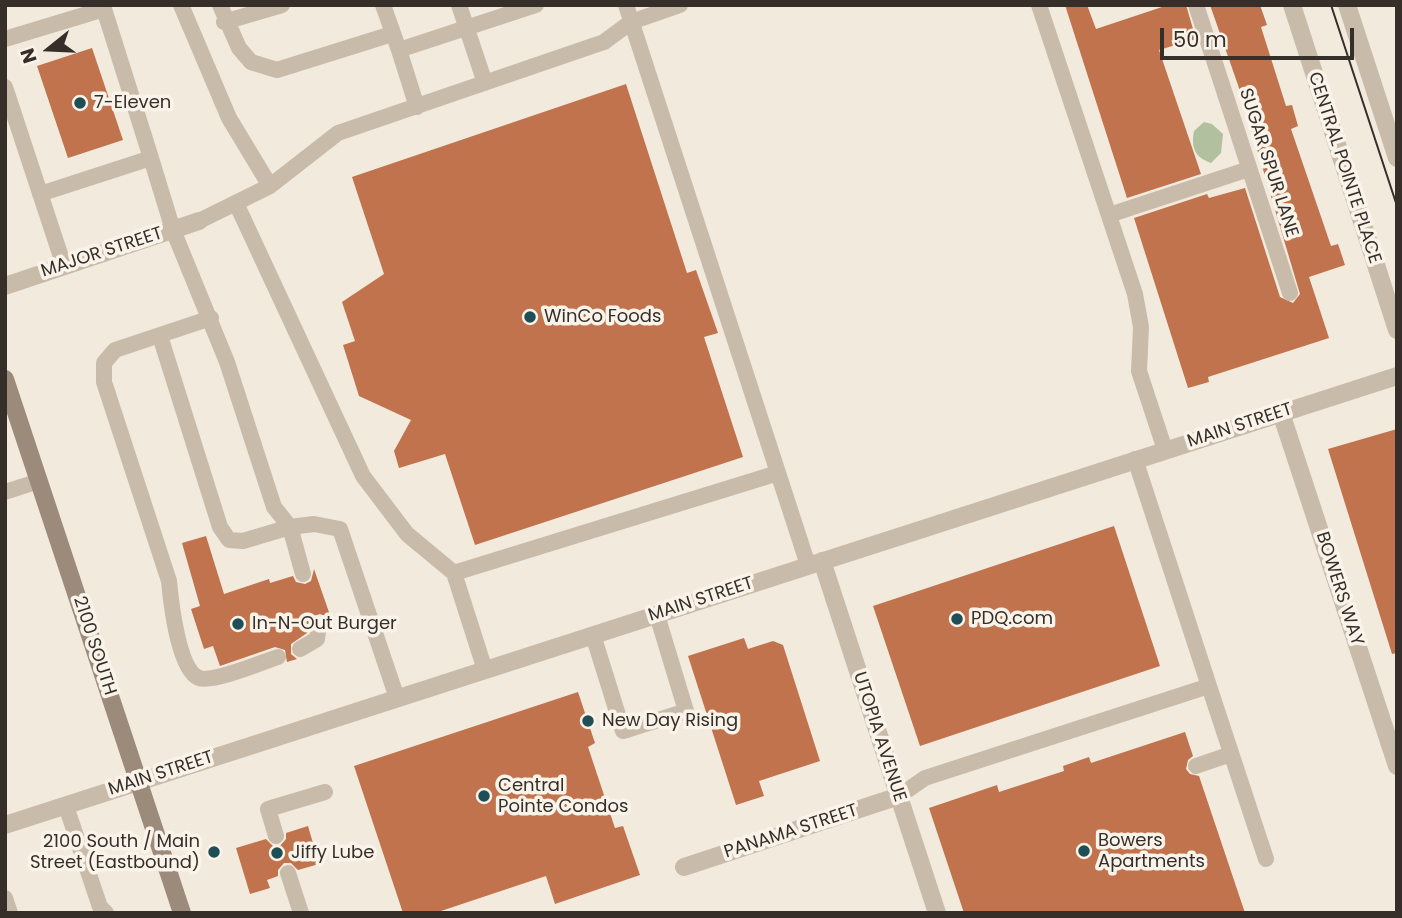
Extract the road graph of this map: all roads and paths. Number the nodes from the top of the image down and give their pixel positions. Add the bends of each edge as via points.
1 (181, 5) edge
2 (219, 5) edge
3 (282, 5) edge
4 (383, 5) edge
5 (459, 5) edge
6 (536, 5) edge
7 (626, 5) edge
8 (680, 5) edge
9 (1039, 5) edge
10 (1196, 5) edge
11 (1292, 5) edge
12 (1346, 5) edge
13 (224, 22) junction
14 (631, 22) junction
15 (467, 28) junction
16 (392, 34) junction
17 (5, 39) edge
18 (399, 50) junction
19 (485, 83) junction
20 (5, 88) edge
21 (417, 107) junction
22 (12, 130) edge
23 (151, 158) junction
24 (1397, 158) edge
25 (1249, 169) junction
26 (270, 186) junction
27 (40, 194) junction
28 (236, 203) junction
29 (1109, 215) junction
30 (200, 221) joint
31 (173, 230) junction
32 (64, 266) junction
33 (5, 286) edge
34 (1290, 293) dead end
35 (211, 318) junction
36 (1397, 330) edge
37 (160, 336) junction
38 (1397, 376) edge
39 (5, 379) edge
40 (1281, 413) junction
41 (1165, 450) junction
42 (1135, 459) junction
43 (778, 473) junction
44 (39, 481) junction
45 (5, 492) edge
46 (290, 527) junction
47 (815, 563) junction
48 (454, 573) junction
49 (303, 574) dead end
50 (656, 615) junction
51 (319, 624) dead end
52 (593, 635) junction
53 (300, 649) dead end
54 (278, 657) dead end
55 (485, 670) junction
56 (1209, 686) junction
57 (397, 698) junction
58 (1231, 754) junction
59 (1397, 765) edge
60 (1196, 766) dead end
61 (139, 782) junction
62 (325, 792) dead end
63 (899, 796) junction
64 (66, 806) junction
65 (5, 825) edge
66 (276, 836) dead end
67 (1266, 859) dead end
68 (684, 867) dead end
69 (288, 873) dead end
70 (5, 898) edge
71 (97, 911) edge
72 (10, 913) edge
73 (182, 913) edge
74 (301, 913) edge
75 (937, 913) edge

1 - 26 lane via 229,118
2 - 13 lane
3 - 13 lane
4 - 16 lane
5 - 15 lane
6 - 15 lane
7 - 14 lane
8 - 14 lane
9 - 29 lane
10 - 25 lane, SUGAR SPUR LANE
11 - 36 street, CENTRAL POINTE PLACE
12 - 24 street
13 - 16 lane via 251,62 277,70
14 - 19 lane via 604,42
14 - 43 lane
15 - 18 lane
15 - 19 lane
16 - 18 lane
17 - 23 lane via 104,9
18 - 21 lane
19 - 21 lane
20 - 22 lane
21 - 26 lane via 338,133
22 - 27 lane
23 - 27 lane
23 - 31 lane
25 - 29 lane
25 - 34 lane, SUGAR SPUR LANE
26 - 28 lane
27 - 32 lane
28 - 30 lane
28 - 48 lane via 363,476 407,534
29 - 41 lane via 1135,294 1141,327 1139,370
30 - 31 street, MAJOR STREET
31 - 32 street, MAJOR STREET
31 - 35 lane
32 - 33 street, MAJOR STREET
35 - 37 lane
35 - 46 lane via 274,507
37 - 46 lane via 220,527 229,540 243,541
37 - 54 lane via 115,350 104,363 104,382 169,581 172,612 189,669 199,678 211,678
38 - 40 street, MAIN STREET
39 - 44 main road, 2100 SOUTH
40 - 41 street, MAIN STREET
40 - 59 street, BOWERS WAY
41 - 42 street, MAIN STREET
42 - 47 street, MAIN STREET
42 - 56 lane
43 - 47 lane
43 - 48 lane
44 - 45 lane
44 - 61 main road, 2100 SOUTH
46 - 49 lane
46 - 57 lane via 314,523 340,529
47 - 50 street, MAIN STREET
47 - 63 street, UTOPIA AVENUE
48 - 55 lane
50 - 52 street, MAIN STREET
50 - 52 lane via 686,711 622,731
51 - 53 lane via 317,639
52 - 55 street, MAIN STREET
55 - 57 street, MAIN STREET
56 - 58 lane
56 - 63 lane via 925,778
57 - 61 street, MAIN STREET
58 - 60 lane
58 - 67 lane
61 - 64 street, MAIN STREET
61 - 73 main road, 2100 SOUTH
62 - 66 lane via 268,810
63 - 68 street, PANAMA STREET
63 - 75 street, UTOPIA AVENUE
64 - 65 street, MAIN STREET
64 - 71 lane
69 - 74 lane
70 - 72 lane

